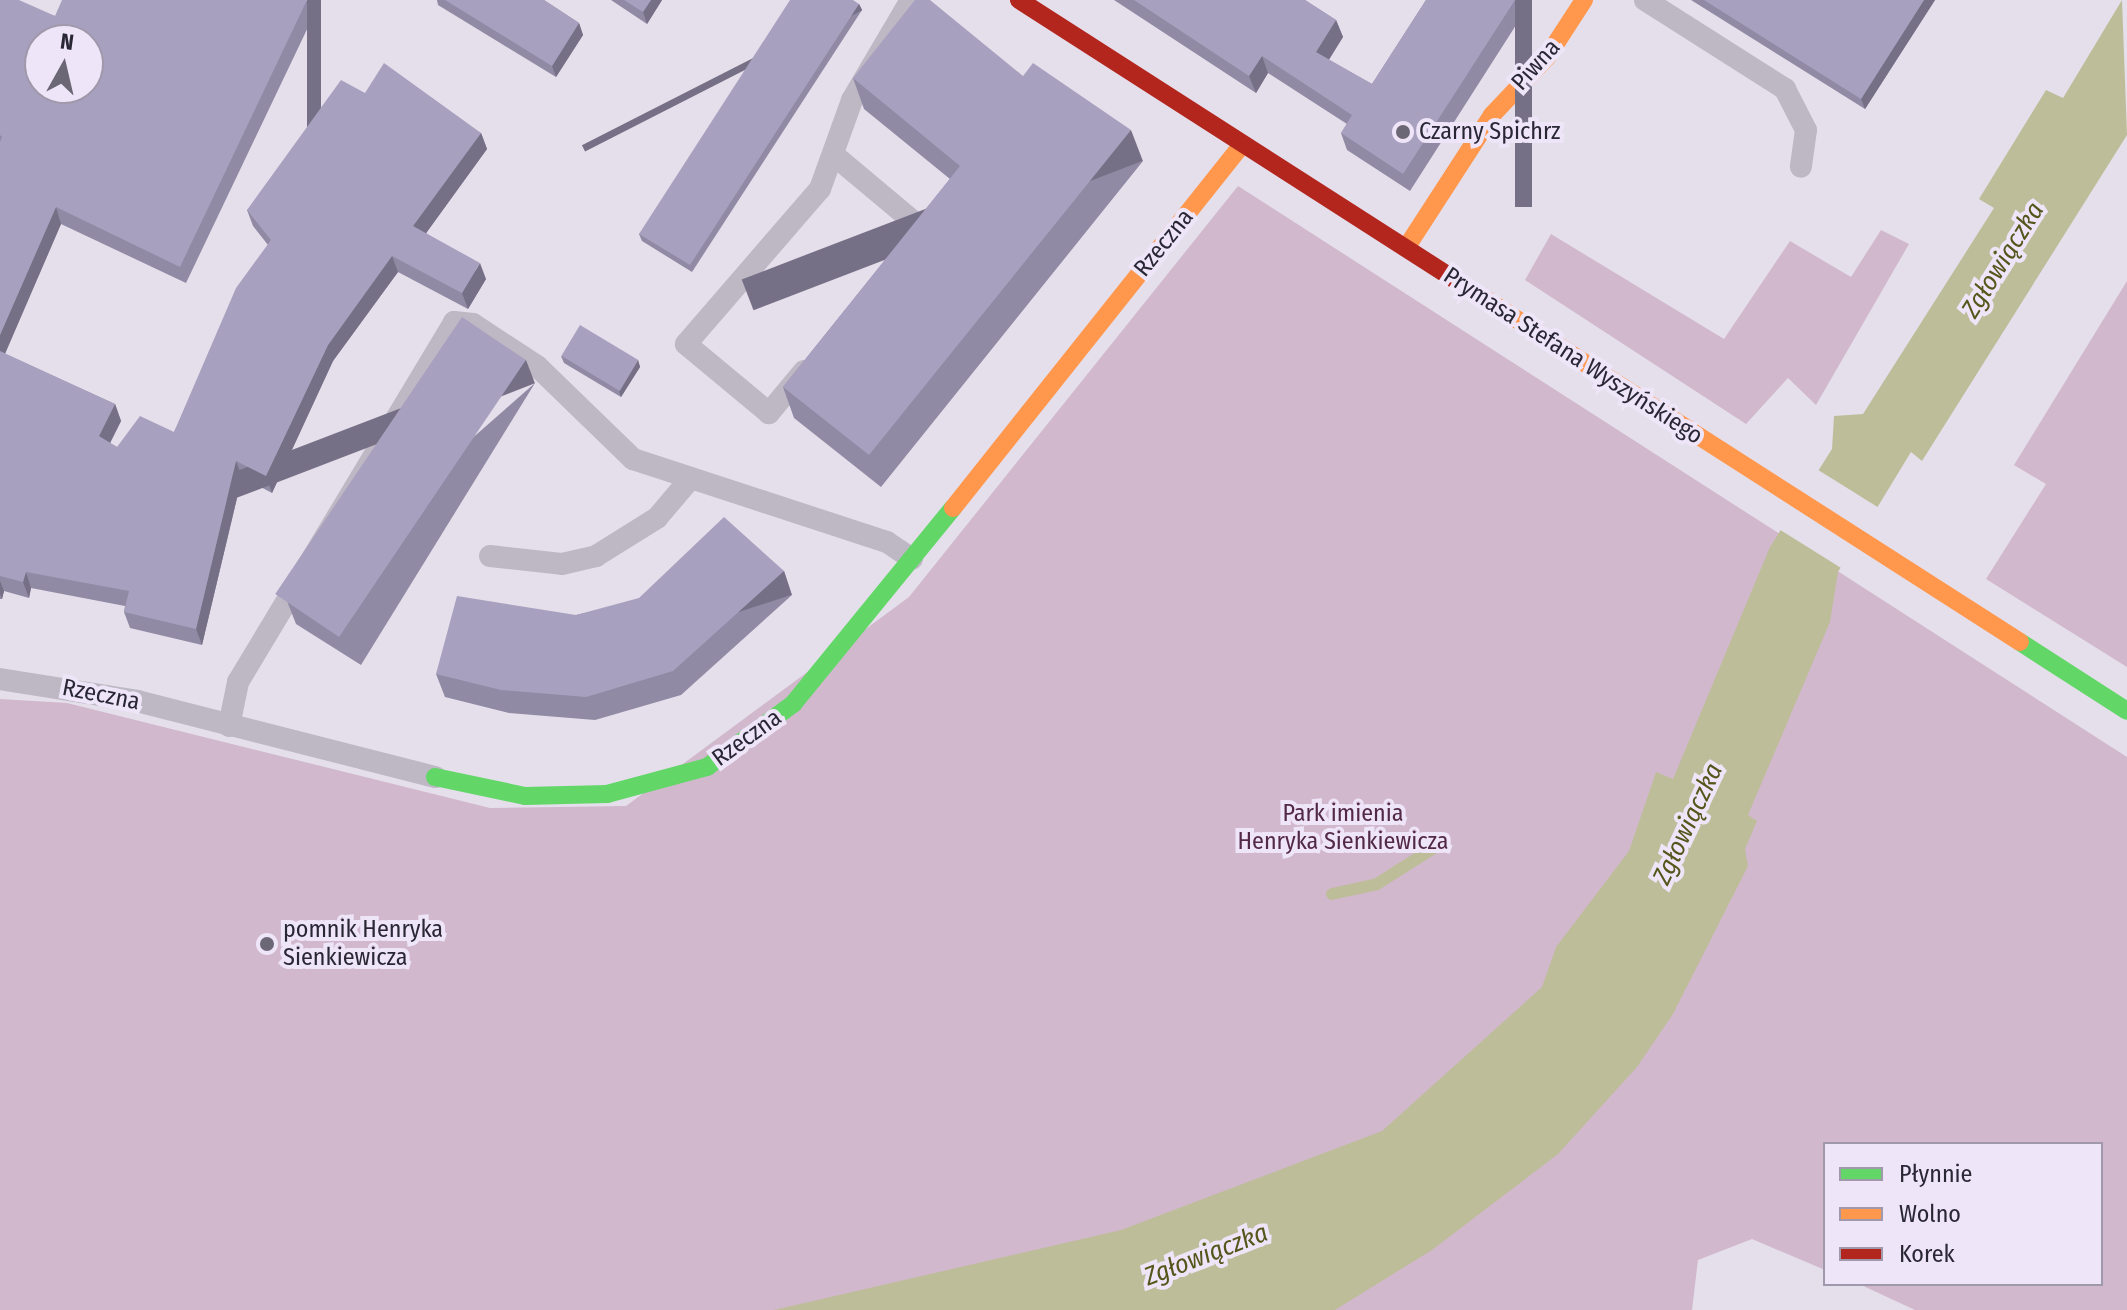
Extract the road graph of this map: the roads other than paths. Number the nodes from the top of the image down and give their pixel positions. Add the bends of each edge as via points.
1 (911, 0) edge
2 (1019, 0) edge
3 (1584, 0) edge
4 (1645, 0) edge
5 (1243, 144) junction
6 (835, 156) junction
7 (1801, 167) dead end
8 (1406, 248) junction
9 (891, 265) edge
10 (820, 351) edge
11 (690, 479) junction
12 (490, 556) dead end
13 (912, 559) junction
14 (0, 679) edge
15 (2127, 711) edge
16 (229, 726) junction
17 (435, 777) joint

1 - 6 lane via 852,100
2 - 5 street, Prymasa Stefana Wyszyńskiego
3 - 8 street, Piwna via 1547,57 1492,115
4 - 7 lane via 1785,89 1806,130
5 - 8 street, Prymasa Stefana Wyszyńskiego
5 - 13 street, Rzeczna
6 - 9 lane via 921,228
6 - 10 lane via 820,189 686,344 769,413
8 - 15 street, Prymasa Stefana Wyszyńskiego
11 - 12 lane via 657,518 596,556 525,564
11 - 13 lane via 887,542
11 - 16 lane via 633,459 537,366 473,324 454,322 238,682
13 - 17 street, Rzeczna via 793,704 707,767 650,787 568,797
14 - 16 lane, Rzeczna via 137,701
16 - 17 lane, Rzeczna

